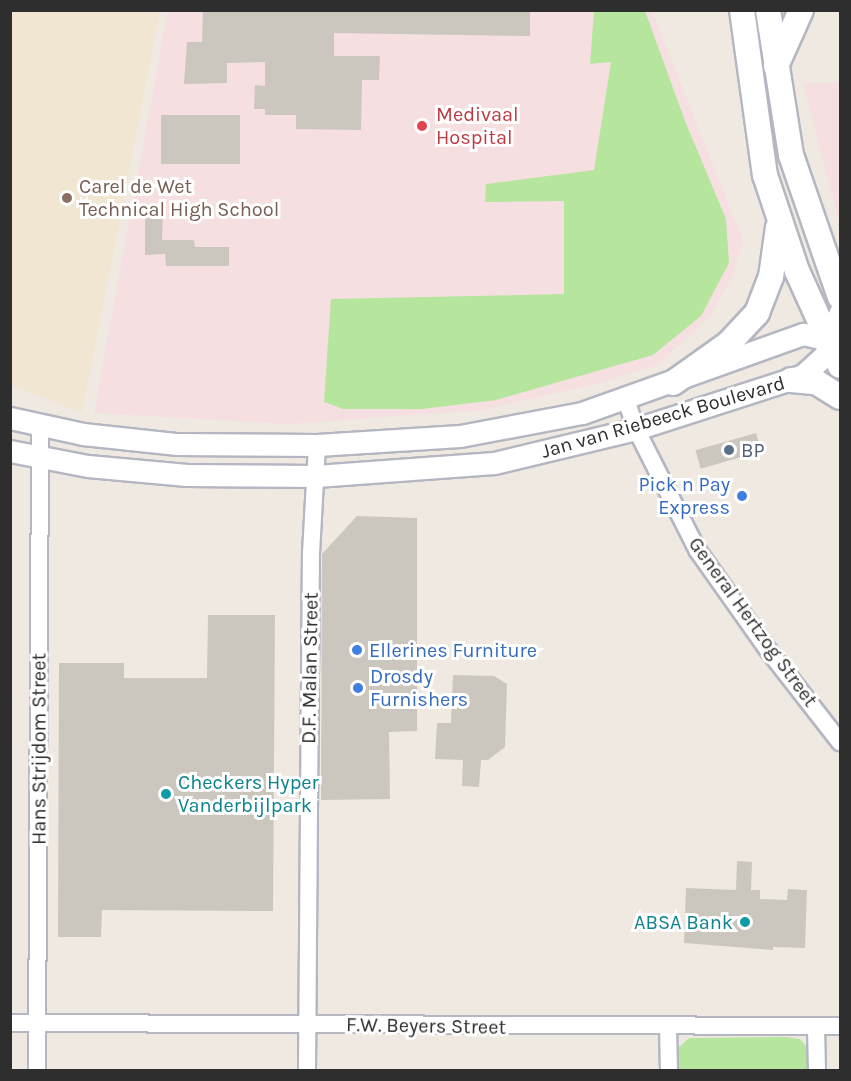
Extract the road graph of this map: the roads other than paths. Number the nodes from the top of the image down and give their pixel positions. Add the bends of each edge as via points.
1 (742, 10) edge
2 (768, 10) edge
3 (801, 10) edge
4 (775, 69) junction
5 (778, 221) junction
6 (840, 297) edge
7 (840, 312) edge
8 (836, 341) edge
9 (840, 366) edge
10 (791, 380) junction
11 (673, 383) junction
12 (840, 397) edge
13 (627, 399) junction
14 (10, 418) edge
15 (40, 427) junction
16 (636, 429) junction
17 (317, 445) junction
18 (10, 451) edge
19 (38, 458) junction
20 (316, 476) junction
21 (840, 742) edge
22 (10, 1023) edge
23 (37, 1023) junction
24 (307, 1024) junction
25 (840, 1026) edge
26 (668, 1027) junction
27 (816, 1027) junction
28 (37, 1071) edge
29 (307, 1071) edge
30 (669, 1071) edge
31 (817, 1071) edge

1 - 5 main road via 758,139
2 - 4 main road
3 - 4 main road
4 - 6 main road via 791,155
5 - 8 main road via 816,315
5 - 11 main road via 771,277 757,313 729,343
7 - 8 street, Jan van Riebeeck Boulevard
8 - 9 main road
8 - 10 street, Jan van Riebeeck Boulevard via 819,364
8 - 11 street, Jan van Riebeeck Boulevard via 803,334
10 - 12 main road via 816,382
10 - 16 street, Jan van Riebeeck Boulevard
11 - 13 street, Jan van Riebeeck Boulevard
13 - 16 street, General Hertzog Street
13 - 17 street, Jan van Riebeeck Boulevard via 519,427 460,436
14 - 15 street, Jan van Riebeeck Boulevard
15 - 17 street, Jan van Riebeeck Boulevard via 177,444
15 - 19 street, Hans Strijdom Street
16 - 20 street, Jan van Riebeeck Boulevard via 494,463
16 - 21 street, General Hertzog Street via 699,551 768,651
17 - 20 street, D.F. Malan Street
18 - 19 street, Jan van Riebeeck Boulevard
19 - 20 street, Jan van Riebeeck Boulevard via 187,475
19 - 23 street, Hans Strijdom Street
20 - 24 street, D.F. Malan Street
22 - 23 street, F.W. Beyers Street
23 - 24 street, F.W. Beyers Street
23 - 28 street, Hans Strijdom Street
24 - 26 street, F.W. Beyers Street
24 - 29 street, D.F. Malan Street
25 - 27 street, F.W. Beyers Street
26 - 27 street, F.W. Beyers Street
26 - 30 street
27 - 31 street

